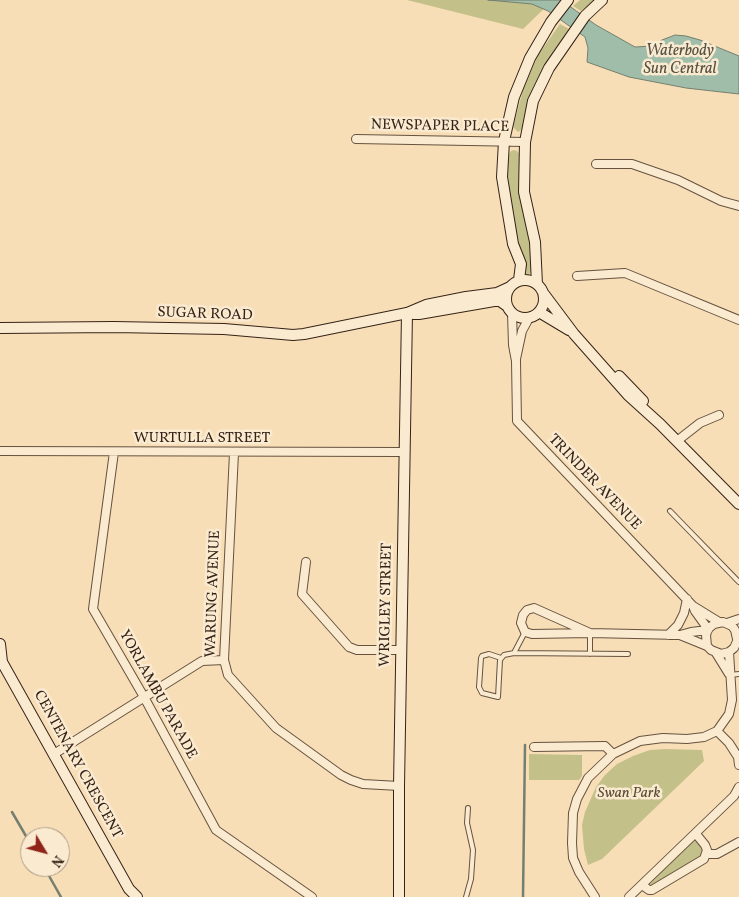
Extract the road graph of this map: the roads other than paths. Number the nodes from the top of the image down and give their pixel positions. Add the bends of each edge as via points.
1 (602, 0) edge
2 (567, 1) edge
3 (356, 139) dead end
4 (504, 141) junction
5 (525, 142) junction
6 (596, 164) dead end
7 (739, 206) edge
8 (577, 276) dead end
9 (519, 280) junction
10 (537, 284) junction
11 (510, 287) junction
12 (544, 294) junction
13 (510, 310) junction
14 (539, 312) junction
15 (407, 313) junction
16 (529, 318) junction
17 (739, 320) edge
18 (0, 328) edge
19 (574, 334) junction
20 (516, 361) junction
21 (719, 415) dead end
22 (677, 441) junction
23 (0, 451) edge
24 (114, 452) junction
25 (404, 452) junction
26 (234, 453) junction
27 (739, 504) edge
28 (670, 511) dead end
29 (306, 562) dead end
30 (739, 582) edge
31 (687, 599) junction
32 (693, 606) junction
33 (739, 619) edge
34 (723, 623) junction
35 (708, 630) junction
36 (525, 632) junction
37 (590, 633) junction
38 (668, 635) junction
39 (680, 635) junction
40 (738, 638) edge
41 (0, 644) edge
42 (707, 646) junction
43 (402, 650) junction
44 (729, 652) junction
45 (514, 653) junction
46 (716, 653) junction
47 (590, 654) junction
48 (628, 654) dead end
49 (501, 658) junction
50 (224, 660) junction
51 (739, 674) edge
52 (730, 675) junction
53 (144, 697) junction
54 (717, 731) junction
55 (534, 746) dead end
56 (54, 754) junction
57 (613, 754) junction
58 (739, 765) edge
59 (399, 786) junction
60 (739, 787) edge
61 (468, 808) dead end
62 (696, 834) junction
63 (739, 842) edge
64 (706, 854) junction
65 (642, 885) junction
66 (137, 897) edge
67 (312, 897) edge
68 (399, 897) edge
69 (466, 897) edge
70 (595, 897) edge
71 (629, 897) edge

1 - 5 main road via 585,16 549,68 534,101
2 - 4 main road via 530,58 514,97
3 - 4 street, NEWSPAPER PLACE
4 - 5 street, NEWSPAPER PLACE
4 - 9 main road via 502,177 513,244 520,264
5 - 10 main road via 524,192 534,242
6 - 7 street via 632,164
8 - 17 street via 625,273
9 - 10 main road via 531,280
9 - 11 main road
10 - 12 main road
11 - 13 main road via 506,298
11 - 15 main road via 496,293 426,305
12 - 14 main road
12 - 19 main road
13 - 15 main road via 500,301 494,301 419,314
13 - 16 main road via 517,316
13 - 20 street, TRINDER AVENUE
14 - 16 main road
14 - 19 main road
15 - 18 main road, SUGAR ROAD via 293,335 224,329
15 - 25 main road, WRIGLEY STREET
16 - 20 street, TRINDER AVENUE via 522,331
19 - 22 main road via 632,388
20 - 31 street, TRINDER AVENUE via 516,415 520,426
21 - 22 street via 700,423
22 - 27 main road
23 - 24 street, WURTULLA STREET
24 - 26 street, WURTULLA STREET
24 - 53 street, YORLAMBU PARADE via 93,609
25 - 26 street, WURTULLA STREET
25 - 43 main road, WRIGLEY STREET
26 - 50 street, WARUNG AVENUE
28 - 30 lane
29 - 43 street via 302,594 349,647 357,650
31 - 32 street, TRINDER AVENUE
31 - 38 street via 678,625
32 - 34 street, TRINDER AVENUE
32 - 35 street, TRINDER AVENUE
33 - 34 street
34 - 35 street via 714,624
34 - 40 street via 735,630
35 - 39 street
35 - 42 street
36 - 37 street
36 - 37 street via 521,623 523,615 534,608
36 - 45 lane
37 - 38 street
37 - 47 lane
38 - 39 street
39 - 42 street
40 - 44 street
41 - 56 main road, CENTENARY CRESCENT via 2,662
42 - 46 street
43 - 59 main road, WRIGLEY STREET
44 - 46 street
44 - 52 street
45 - 47 lane
45 - 49 lane
46 - 52 street
47 - 48 lane
49 - 49 lane via 485,654 481,658 479,688 482,693 498,697
50 - 53 street via 202,661
50 - 59 street, WARUNG AVENUE via 233,682 289,738 351,780
51 - 52 lane
52 - 54 street via 732,700 729,714
53 - 56 street
53 - 67 street, YORLAMBU PARADE via 216,830
54 - 57 street via 704,737 640,741
54 - 58 street via 738,757
55 - 57 street via 604,746
56 - 66 main road, CENTENARY CRESCENT via 129,889
57 - 70 street via 588,778 573,813 571,836 574,858
59 - 68 main road, WRIGLEY STREET
60 - 62 street
61 - 69 lane via 467,823 473,850
62 - 64 street via 705,845
62 - 65 street
63 - 64 street via 717,854
64 - 65 street via 700,863 652,890
65 - 71 street

